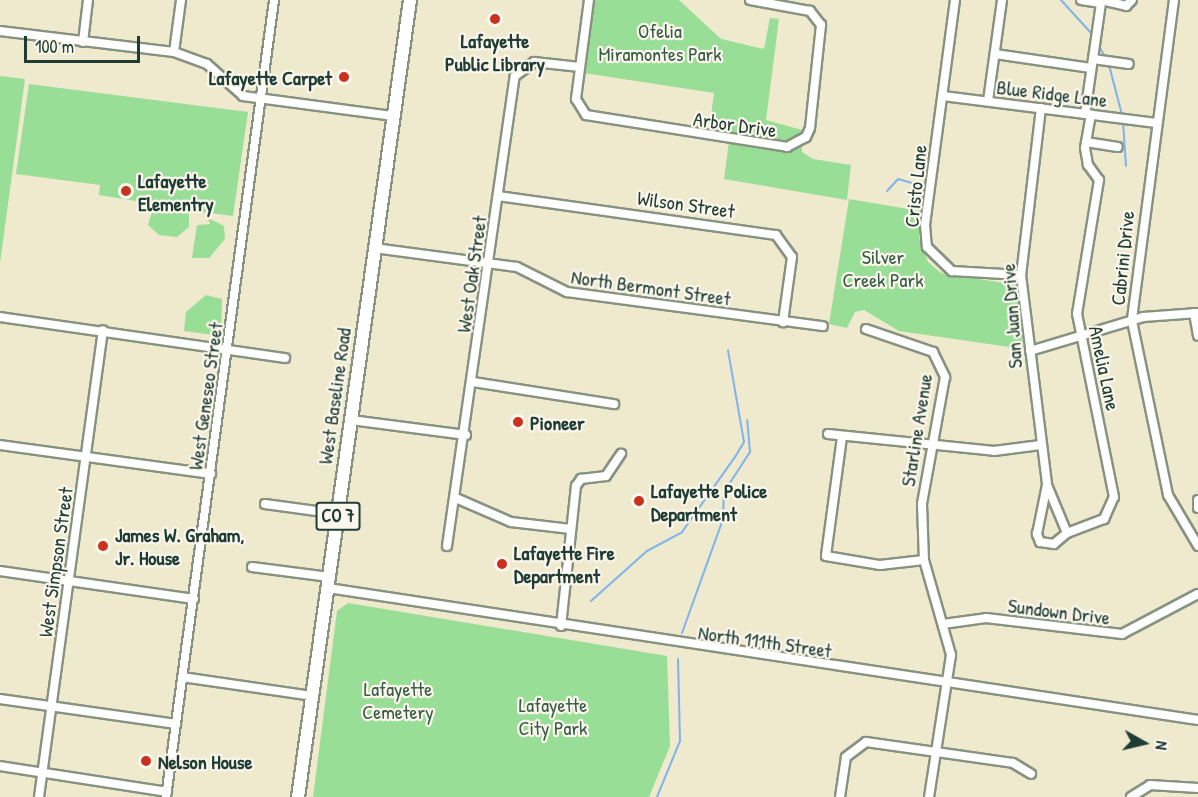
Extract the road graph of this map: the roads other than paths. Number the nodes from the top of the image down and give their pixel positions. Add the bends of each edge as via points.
1 (88, 0) edge
2 (181, 0) edge
3 (274, 0) edge
4 (410, 0) edge
5 (589, 0) edge
6 (750, 0) edge
7 (956, 0) edge
8 (1002, 0) edge
9 (1081, 0) edge
10 (1132, 0) edge
11 (1174, 0) edge
12 (1101, 2) edge
13 (0, 31) edge
14 (83, 42) junction
15 (174, 52) junction
16 (995, 54) junction
17 (1093, 59) junction
18 (1129, 64) dead end
19 (580, 67) junction
20 (1091, 68) junction
21 (943, 96) junction
22 (261, 99) junction
23 (988, 102) junction
24 (1041, 108) junction
25 (1088, 115) junction
26 (392, 116) junction
27 (1156, 123) junction
28 (1086, 142) junction
29 (1118, 147) dead end
30 (498, 196) junction
31 (374, 248) junction
32 (490, 262) junction
33 (1021, 275) junction
34 (1196, 313) edge
35 (0, 316) edge
36 (1132, 321) junction
37 (783, 322) junction
38 (823, 326) dead end
39 (866, 329) dead end
40 (103, 330) junction
41 (1198, 336) edge
42 (1079, 337) junction
43 (228, 348) junction
44 (1030, 351) junction
45 (285, 358) dead end
46 (473, 382) junction
47 (614, 404) dead end
48 (351, 420) junction
49 (828, 434) dead end
50 (466, 435) junction
51 (842, 436) junction
52 (930, 443) junction
53 (0, 445) edge
54 (1041, 445) junction
55 (621, 454) dead end
56 (87, 457) junction
57 (211, 474) junction
58 (1047, 485) junction
59 (458, 499) junction
60 (1198, 500) edge
61 (265, 504) dead end
62 (1198, 508) edge
63 (338, 514) junction
64 (571, 529) junction
65 (1067, 533) junction
66 (447, 546) dead end
67 (1198, 546) edge
68 (924, 560) junction
69 (252, 567) dead end
70 (0, 571) edge
71 (70, 582) junction
72 (329, 583) junction
73 (1198, 594) edge
74 (194, 599) junction
75 (943, 624) junction
76 (561, 626) junction
77 (182, 677) junction
78 (947, 683) junction
79 (312, 696) junction
80 (0, 699) edge
81 (51, 706) junction
82 (1198, 720) edge
83 (176, 724) junction
84 (936, 752) junction
85 (0, 766) edge
86 (42, 772) junction
87 (1031, 774) dead end
88 (1198, 789) edge
89 (166, 794) edge
90 (39, 797) edge
91 (298, 797) edge
92 (840, 797) edge
93 (929, 797) edge
94 (1131, 797) edge

1 - 14 street
2 - 15 street
3 - 22 street, West Geneseo Street
4 - 26 main road, West Baseline Road / CO 7
5 - 19 street, Arbor Drive
6 - 19 street, Arbor Drive via 810,11 821,25 810,128 798,144 787,147 598,122 579,108
7 - 21 street
8 - 16 street
9 - 12 street
10 - 12 street via 1126,6
11 - 27 street, Cabrini Drive
12 - 17 street, Amelia Lane
13 - 14 street
14 - 15 street
15 - 22 street via 207,64 238,93
16 - 20 street
16 - 23 street
17 - 18 street
17 - 20 street, Amelia Lane
19 - 30 street, West Oak Street via 534,62 515,76
20 - 25 street, Amelia Lane
21 - 23 street, Blue Ridge Lane
21 - 33 street, Cristo Lane via 925,225 927,247 952,271
22 - 26 street
22 - 43 street, West Geneseo Street
23 - 24 street, Blue Ridge Lane
24 - 25 street, Blue Ridge Lane
24 - 33 street, San Juan Drive
25 - 27 street, Blue Ridge Lane
25 - 28 street, Amelia Lane
26 - 31 main road, West Baseline Road / CO 7
27 - 36 street, Cabrini Drive
28 - 29 street
28 - 42 street, Amelia Lane via 1088,165 1099,180 1080,287
30 - 32 street, West Oak Street
30 - 37 street, Wilson Street via 776,235 792,257
31 - 32 street, North Bermont Street
31 - 48 main road, West Baseline Road / CO 7
32 - 37 street, North Bermont Street via 529,271 567,292
32 - 46 street, West Oak Street
33 - 44 street, San Juan Drive
34 - 36 street
34 - 41 street
35 - 40 street
36 - 42 street
36 - 67 street, Cabrini Drive via 1168,495
37 - 38 street, North Bermont Street
39 - 52 street, Starline Avenue via 925,348 939,360 943,392
40 - 43 street
40 - 56 street, West Simpson Street
42 - 44 street
42 - 65 street, Amelia Lane via 1114,497 1104,519
43 - 45 street
43 - 57 street, West Geneseo Street
44 - 54 street, San Juan Drive
46 - 47 street
46 - 50 street, West Oak Street
48 - 50 street
48 - 63 main road, West Baseline Road / CO 7
49 - 51 street
50 - 59 street, West Oak Street
51 - 52 street
51 - 68 street via 826,556 880,565
52 - 54 street via 994,451
52 - 68 street, Starline Avenue via 922,504
53 - 56 street
54 - 58 street, San Juan Drive
55 - 64 street via 606,476 580,479
56 - 57 street
56 - 71 street, West Simpson Street
57 - 74 street, West Geneseo Street
58 - 65 street, San Juan Drive
58 - 65 street, San Juan Drive via 1037,521 1040,542 1063,541
59 - 64 street via 510,522
59 - 66 street, West Oak Street
60 - 62 street
61 - 63 street
63 - 72 main road, West Baseline Road / CO 7
64 - 76 street
68 - 75 street, Starline Avenue
69 - 72 street, North 111th Street
70 - 71 street
71 - 74 street
71 - 81 street, West Simpson Street
72 - 76 street, North 111th Street
72 - 79 main road, West Baseline Road / CO 7
73 - 75 street, Sundown Drive via 1122,634 986,618
74 - 77 street, West Geneseo Street
75 - 78 street, Starline Avenue via 951,655
76 - 78 street, North 111th Street
77 - 79 street
77 - 83 street, West Geneseo Street
78 - 82 street, North 111th Street
78 - 84 street, Starline Avenue
79 - 91 main road, West Baseline Road / CO 7
80 - 81 street
81 - 83 street
81 - 86 street, West Simpson Street
83 - 89 street, West Geneseo Street
84 - 87 street via 1013,763
84 - 92 street via 858,744 846,757
84 - 93 street, Starline Avenue
85 - 86 street
86 - 89 street
86 - 90 street, West Simpson Street
88 - 94 street via 1150,785

